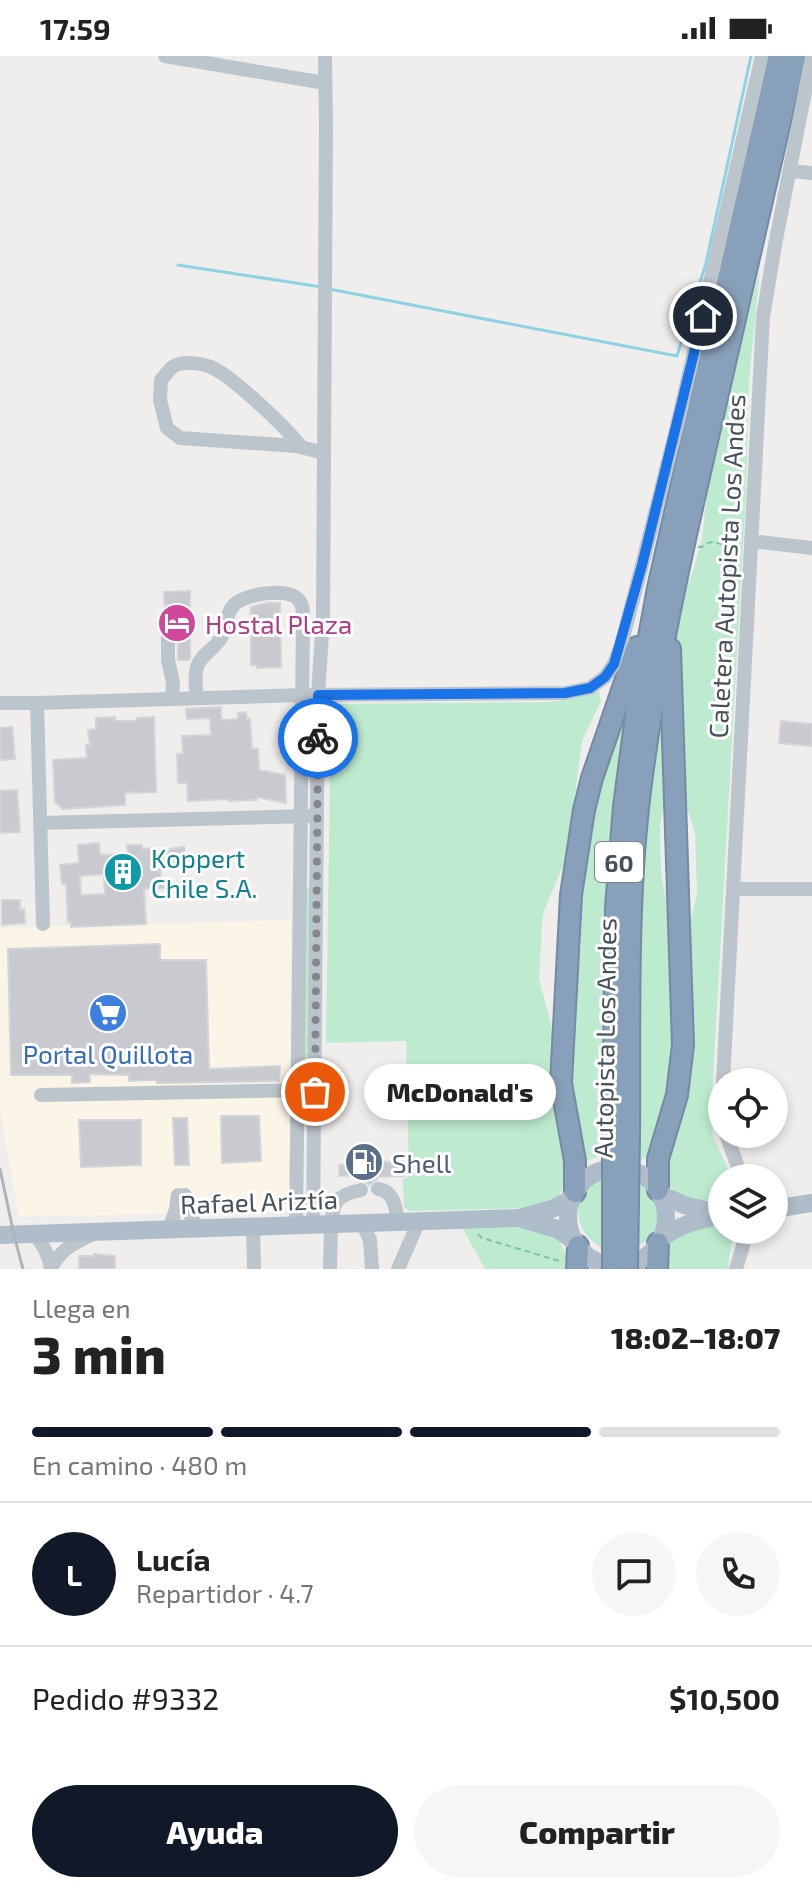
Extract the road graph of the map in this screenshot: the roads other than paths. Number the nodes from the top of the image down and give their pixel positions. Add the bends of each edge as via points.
1 (165, 56) edge
2 (325, 56) edge
3 (762, 56) edge
4 (779, 56) edge
5 (795, 56) edge
6 (812, 56) edge
7 (325, 83) junction
8 (790, 171) junction
9 (812, 173) edge
10 (301, 447) junction
11 (324, 453) junction
12 (751, 541) junction
13 (812, 548) edge
14 (665, 592) junction
15 (168, 636) dead end
16 (311, 695) junction
17 (197, 698) junction
18 (172, 699) junction
19 (0, 703) edge
20 (37, 703) junction
21 (302, 816) junction
22 (318, 816) junction
23 (40, 823) junction
24 (733, 889) junction
25 (812, 889) edge
26 (43, 924) dead end
27 (724, 1068) edge
28 (299, 1089) junction
29 (315, 1092) junction
30 (41, 1095) dead end
31 (621, 1137) junction
32 (378, 1189) dead end
33 (361, 1190) dead end
34 (659, 1192) junction
35 (573, 1196) junction
36 (812, 1203) edge
37 (788, 1206) edge
38 (708, 1211) edge
39 (519, 1218) junction
40 (708, 1218) edge
41 (419, 1221) junction
42 (398, 1222) junction
43 (362, 1223) junction
44 (318, 1225) junction
45 (253, 1227) junction
46 (198, 1229) junction
47 (169, 1230) junction
48 (97, 1232) junction
49 (56, 1233) junction
50 (34, 1234) junction
51 (0, 1235) edge
52 (660, 1241) junction
53 (742, 1244) edge
54 (577, 1255) edge
55 (50, 1266) edge
56 (254, 1269) edge
57 (330, 1269) edge
58 (372, 1269) edge
59 (398, 1269) edge
60 (613, 1269) edge
61 (627, 1269) edge
62 (657, 1269) edge
63 (736, 1269) edge

1 - 7 street
2 - 7 street
3 - 16 street, Caletera Autopista Los Andes via 642,565 621,645 605,677 590,688 565,693
4 - 14 highway, Autopista Los Andes / 60
5 - 14 highway, Autopista Los Andes / 60
6 - 8 street, Caletera Autopista Los Andes
7 - 11 street
8 - 9 street
8 - 12 street, Caletera Autopista Los Andes via 763,317
10 - 10 street via 180,438 167,428 161,380 174,366 197,363 213,368
10 - 11 street
11 - 16 street via 323,618
12 - 13 street
12 - 24 street, Caletera Autopista Los Andes
14 - 31 highway, Autopista Los Andes / 60 via 637,829
14 - 34 highway via 683,1045 677,1095 658,1159
14 - 35 highway via 592,778 571,895 561,1074 575,1161
15 - 18 street
16 - 17 street, Caletera Autopista Los Andes
16 - 17 street via 299,599 270,594 251,595 230,610 219,642 198,664
16 - 21 street
16 - 22 street
17 - 18 street, Caletera Autopista Los Andes
18 - 20 street, Caletera Autopista Los Andes
19 - 20 street, Caletera Autopista Los Andes
20 - 23 street
21 - 22 street
21 - 23 street
21 - 28 street
22 - 29 street
23 - 26 street
24 - 25 street
24 - 27 street, Caletera Autopista Los Andes
28 - 29 street
28 - 30 street
28 - 44 street
29 - 44 street
31 - 60 highway, Autopista Los Andes / 60, bridge
31 - 61 highway, Autopista Los Andes / 60, bridge
32 - 42 street via 391,1195
33 - 44 street via 338,1199
34 - 35 main road, Rafael Ariztía via 646,1177 616,1168 595,1173
34 - 38 main road, Rafael Ariztía
34 - 52 main road via 666,1217
35 - 39 main road, Rafael Ariztía via 552,1209
35 - 54 main road via 568,1220
36 - 37 main road
39 - 41 main road, Rafael Ariztía
39 - 54 main road, Rafael Ariztía via 557,1229
40 - 52 main road, Rafael Ariztía via 681,1226
41 - 42 main road, Rafael Ariztía
41 - 59 street
42 - 43 main road, Rafael Ariztía
43 - 44 main road, Rafael Ariztía
43 - 58 street via 370,1240
44 - 45 main road, Rafael Ariztía
44 - 57 street
45 - 46 main road, Rafael Ariztía
45 - 56 street
46 - 47 main road, Rafael Ariztía
46 - 47 street via 182,1195
47 - 48 main road, Rafael Ariztía
48 - 49 main road, Rafael Ariztía
48 - 55 street via 64,1249
49 - 50 main road, Rafael Ariztía
49 - 55 street
50 - 51 main road, Rafael Ariztía
50 - 55 street
52 - 54 main road, Rafael Ariztía via 647,1256 619,1266
52 - 62 highway
53 - 63 street

